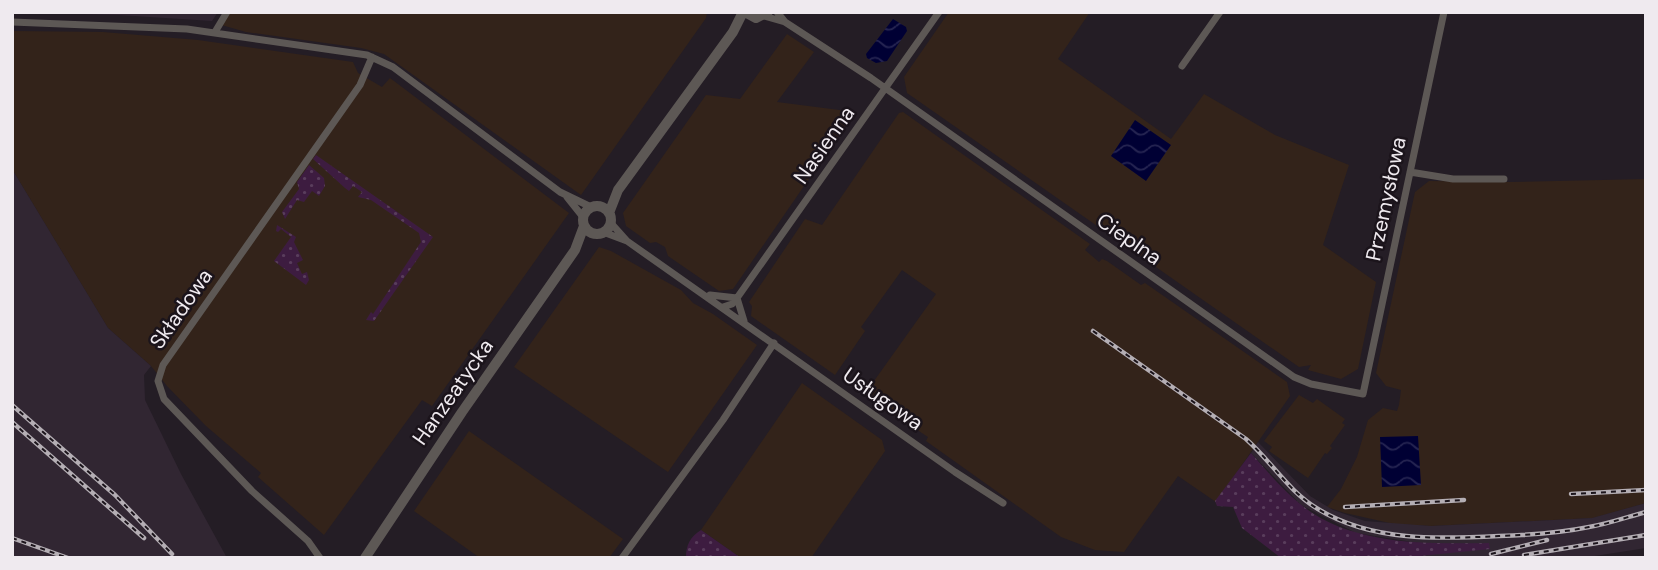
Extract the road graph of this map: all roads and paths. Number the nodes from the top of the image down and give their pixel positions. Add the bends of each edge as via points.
1 (227, 12) edge
2 (777, 12) edge
3 (939, 12) edge
4 (1220, 12) edge
5 (1444, 12) edge
6 (747, 14) edge
7 (766, 14) edge
8 (12, 22) edge
9 (785, 22) junction
10 (215, 32) junction
11 (372, 57) junction
12 (1182, 66) dead end
13 (886, 89) junction
14 (1410, 172) junction
15 (1504, 179) dead end
16 (618, 190) junction
17 (567, 197) junction
18 (594, 206) junction
19 (610, 218) junction
20 (583, 222) junction
21 (599, 233) junction
22 (627, 241) junction
23 (575, 250) junction
24 (704, 294) junction
25 (737, 298) junction
26 (723, 307) junction
27 (744, 322) junction
28 (774, 343) junction
29 (1363, 394) joint
30 (1003, 503) dead end
31 (320, 558) edge
32 (365, 558) edge
33 (622, 558) edge

1 - 10 street
2 - 9 street
3 - 13 street, Nasienna
4 - 12 street
5 - 14 street, Przemysłowa
6 - 7 street
6 - 16 street
7 - 9 street
8 - 10 street
9 - 13 street, Cieplna
10 - 11 street
11 - 17 street via 393,67
11 - 31 street, Składowa via 360,85 163,365 158,381 164,399
13 - 25 street, Nasienna
13 - 29 street, Cieplna via 1294,377
14 - 15 street via 1453,179
14 - 29 street, Przemysłowa
16 - 18 street
16 - 19 street
17 - 18 street
17 - 20 street
18 - 19 street
18 - 20 street, Hanzeatycka
19 - 21 street, Hanzeatycka
19 - 22 street, Usługowa
20 - 21 street via 589,232
20 - 23 street, Hanzeatycka
21 - 22 street, Usługowa
21 - 23 street, Hanzeatycka
22 - 24 street, Usługowa
23 - 32 street, Hanzeatycka
24 - 25 street, Usługowa
24 - 26 street, Usługowa
25 - 26 street
25 - 27 street
26 - 27 street, Usługowa
27 - 28 street, Usługowa
28 - 30 street, Usługowa
28 - 33 street

